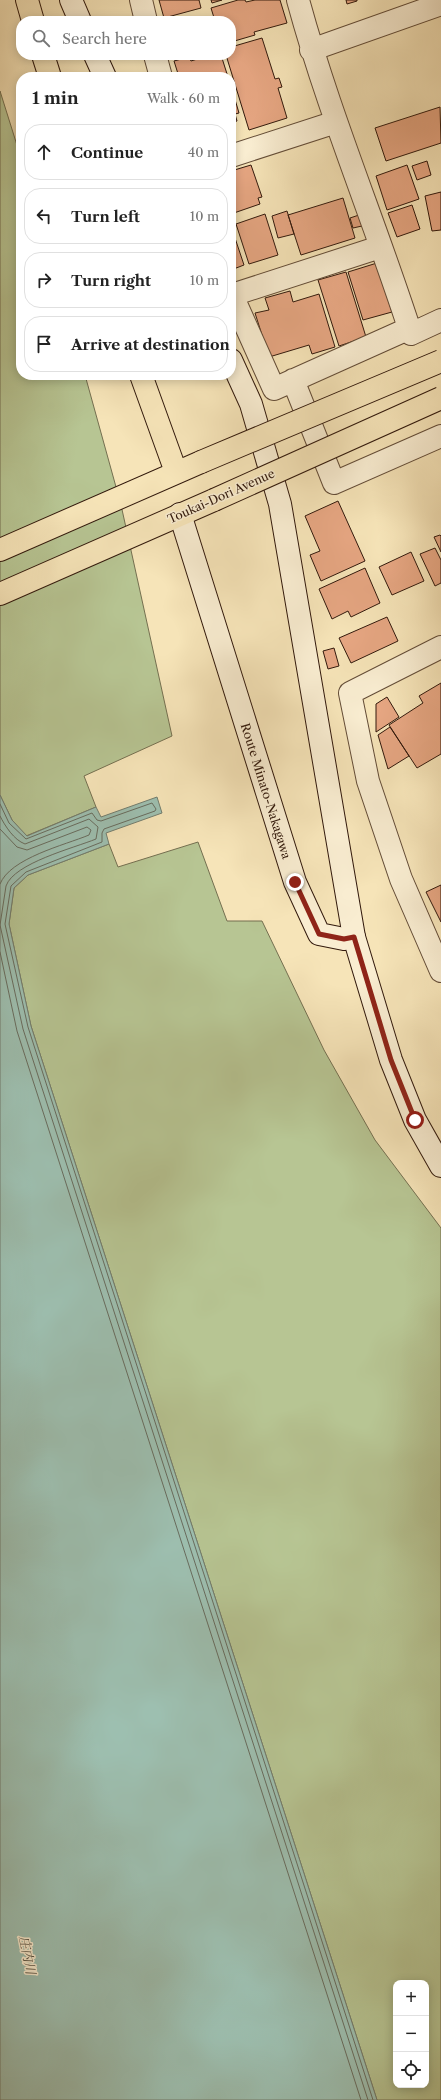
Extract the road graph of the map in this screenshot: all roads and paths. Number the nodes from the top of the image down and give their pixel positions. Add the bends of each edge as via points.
1 (27, 0) edge
2 (71, 0) edge
3 (141, 0) edge
4 (298, 0) edge
5 (441, 4) edge
6 (32, 16) edge
7 (78, 16) edge
8 (145, 16) edge
9 (311, 50) junction
10 (45, 60) edge
11 (97, 60) edge
12 (156, 60) edge
13 (48, 72) edge
14 (103, 72) edge
15 (160, 72) edge
16 (336, 122) junction
17 (236, 154) edge
18 (380, 247) junction
19 (236, 294) edge
20 (236, 304) edge
21 (441, 320) edge
22 (410, 328) junction
23 (441, 361) edge
24 (236, 372) edge
25 (143, 380) edge
26 (293, 380) junction
27 (441, 398) edge
28 (441, 436) edge
29 (176, 472) junction
30 (172, 518) junction
31 (0, 550) edge
32 (0, 594) edge
33 (441, 647) edge
34 (354, 937) junction
35 (441, 971) edge
36 (441, 1166) edge

1 - 6 main road
2 - 7 street
3 - 8 street
4 - 9 street
5 - 9 street
9 - 16 street
10 - 13 main road
11 - 14 street
12 - 15 street
16 - 17 street
16 - 18 street
18 - 19 street
18 - 22 street
20 - 26 street via 274,389
21 - 22 street via 411,334
22 - 26 street
23 - 29 main road, bridge
24 - 34 street via 250,404 280,504
25 - 29 main road
26 - 28 street via 334,483
27 - 30 main road, Toukai-Dori Avenue, bridge
29 - 31 main road
30 - 32 main road, Toukai-Dori Avenue
30 - 34 street, Route Minato-Nakagawa via 295,882 319,934 344,939
33 - 35 street via 350,693 368,781 401,879
34 - 36 street via 391,1060 415,1120

